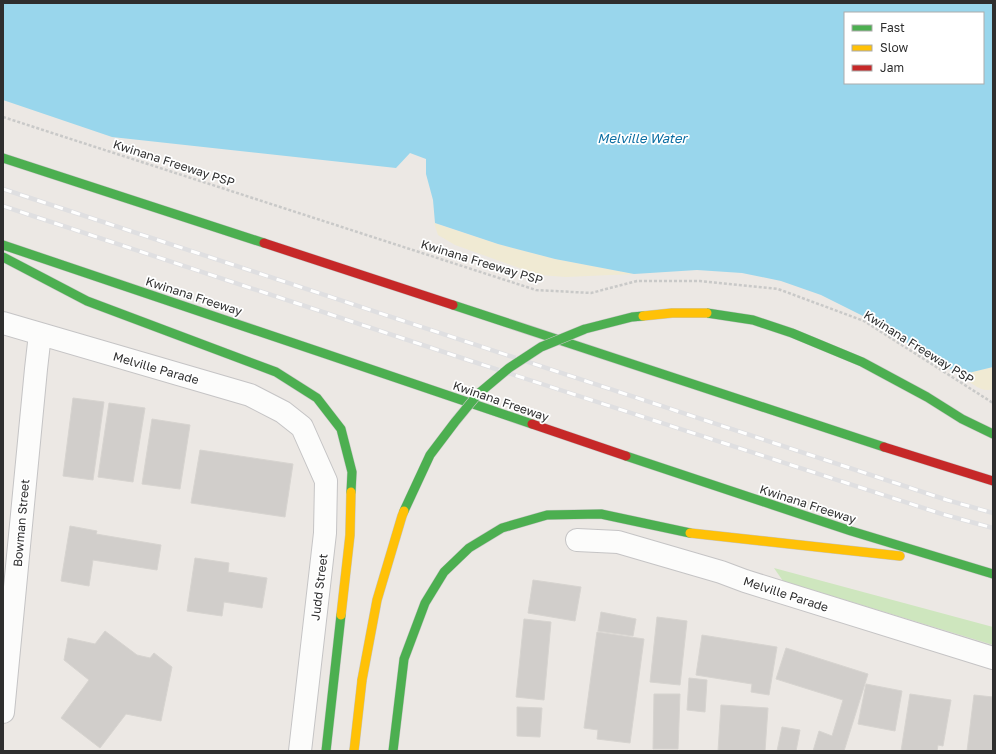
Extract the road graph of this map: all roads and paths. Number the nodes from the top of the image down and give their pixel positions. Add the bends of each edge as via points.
1 (3, 117) edge
2 (3, 158) edge
3 (3, 245) edge
4 (3, 257) edge
5 (3, 324) edge
6 (40, 334) junction
7 (993, 403) edge
8 (302, 427) joint
9 (993, 434) edge
10 (993, 480) edge
11 (577, 540) dead end
12 (949, 561) junction
13 (993, 574) edge
14 (993, 658) edge
15 (3, 712) edge
16 (300, 751) edge
17 (326, 751) edge
18 (354, 751) edge
19 (393, 751) edge

1 - 7 path, Kwinana Freeway PSP via 536,290 591,293 637,281 700,281 778,289 864,321
2 - 10 highway via 912,456
3 - 12 highway, Kwinana Freeway via 305,345 695,481
4 - 17 highway via 87,301 276,372 316,398 341,429 352,472 350,535
5 - 6 street, Melville Parade
6 - 8 street, Melville Parade via 250,395 283,412
6 - 15 street, Bowman Street
8 - 16 street, Judd Street via 326,481 325,533
9 - 18 highway, bridge via 862,362 753,320 707,313 632,317 585,329 541,347 509,368 478,394 430,455 402,516 377,600 362,680
11 - 14 street, Melville Parade via 618,542
12 - 13 highway, Kwinana Freeway
12 - 19 highway via 683,532 601,514 547,515 502,528 469,548 444,572 425,603 404,659

